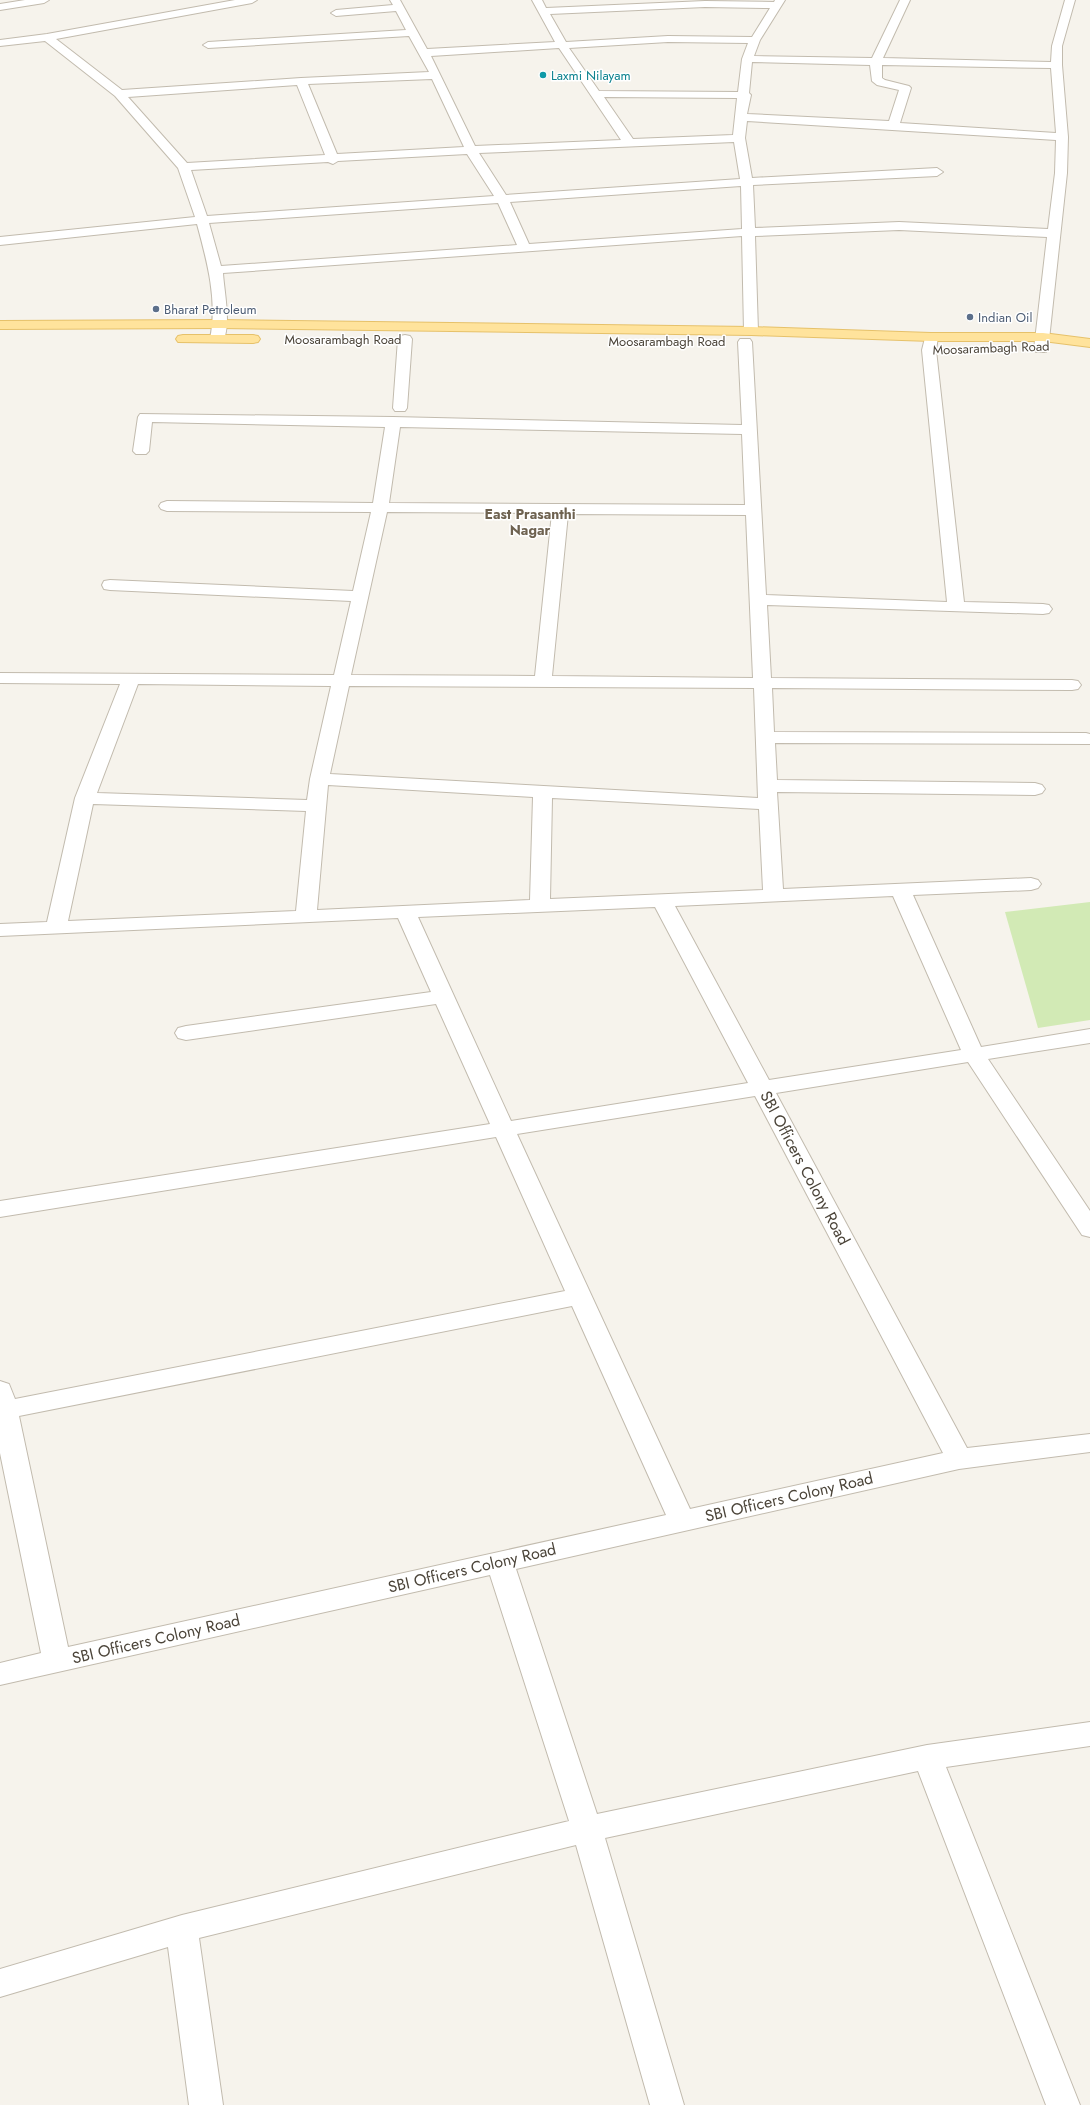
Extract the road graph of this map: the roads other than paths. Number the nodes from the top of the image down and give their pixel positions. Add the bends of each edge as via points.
1 (44, 0) edge
2 (252, 0) edge
3 (537, 0) edge
4 (904, 0) edge
5 (1070, 0) edge
6 (230, 2) edge
7 (13, 3) edge
8 (778, 3) edge
9 (397, 4) edge
10 (0, 7) edge
11 (543, 11) junction
12 (336, 13) dead end
13 (411, 33) junction
14 (47, 37) junction
15 (755, 40) junction
16 (0, 43) edge
17 (208, 45) dead end
18 (562, 45) junction
19 (424, 53) junction
20 (747, 59) junction
21 (876, 60) junction
22 (1056, 65) junction
23 (436, 75) junction
24 (301, 81) junction
25 (119, 94) junction
26 (597, 94) junction
27 (745, 95) junction
28 (742, 117) junction
29 (894, 125) junction
30 (1062, 137) junction
31 (739, 138) junction
32 (629, 142) junction
33 (471, 150) junction
34 (333, 160) junction
35 (184, 167) junction
36 (937, 172) dead end
37 (747, 182) junction
38 (502, 199) junction
39 (202, 220) junction
40 (748, 232) junction
41 (1053, 233) junction
42 (1, 238) edge
43 (525, 248) junction
44 (216, 270) junction
45 (220, 324) junction
46 (0, 325) edge
47 (748, 336) junction
48 (171, 339) dead end
49 (217, 339) junction
50 (265, 339) dead end
51 (344, 339) dead end
52 (405, 340) junction
53 (1042, 343) junction
54 (1090, 343) edge
55 (930, 344) junction
56 (397, 415) junction
57 (749, 430) junction
58 (141, 451) dead end
59 (167, 506) dead end
60 (380, 508) junction
61 (560, 510) junction
62 (754, 510) junction
63 (110, 585) dead end
64 (360, 596) junction
65 (758, 600) junction
66 (956, 607) junction
67 (1043, 609) dead end
68 (0, 678) edge
69 (131, 679) junction
70 (341, 680) junction
71 (543, 681) junction
72 (763, 683) junction
73 (1072, 685) dead end
74 (766, 737) junction
75 (1086, 740) dead end
76 (319, 779) junction
77 (1035, 789) dead end
78 (543, 792) junction
79 (769, 795) junction
80 (85, 798) junction
81 (316, 806) junction
82 (1030, 884) dead end
83 (900, 890) junction
84 (773, 895) junction
85 (662, 900) junction
86 (540, 906) junction
87 (405, 912) junction
88 (306, 916) junction
89 (56, 928) junction
90 (0, 930) edge
91 (444, 997) junction
92 (186, 1033) dead end
93 (1090, 1036) edge
94 (974, 1055) junction
95 (762, 1088) junction
96 (504, 1129) junction
97 (0, 1209) edge
98 (1090, 1229) edge
99 (580, 1296) junction
100 (2, 1400) edge
101 (1090, 1443) edge
102 (959, 1459) junction
103 (682, 1521) junction
104 (500, 1562) junction
105 (57, 1661) junction
106 (0, 1674) edge
107 (1090, 1734) edge
108 (927, 1757) junction
109 (588, 1829) junction
110 (182, 1929) junction
111 (0, 1983) edge
112 (206, 2105) edge
113 (667, 2105) edge
114 (1062, 2105) edge

1 - 7 street
2 - 6 street
3 - 11 street
4 - 21 street
5 - 22 street via 1057,46
6 - 14 street
7 - 10 street
8 - 11 street
8 - 15 street
9 - 12 street
9 - 13 street
11 - 18 street
13 - 17 street
13 - 19 street
14 - 16 street
14 - 25 street
15 - 18 street via 668,39
15 - 20 street
18 - 19 street
18 - 26 street
19 - 23 street
20 - 21 street
20 - 27 street
21 - 22 street
21 - 29 street via 876,79 881,83 904,88
22 - 30 street
23 - 24 street
23 - 33 street
24 - 25 street
24 - 34 street
25 - 35 street
26 - 27 street
26 - 32 street
27 - 28 street
28 - 29 street
28 - 31 street
29 - 30 street
30 - 41 street via 1061,173
31 - 32 street
31 - 37 street
32 - 33 street
33 - 34 street
33 - 38 street
34 - 35 street
35 - 39 street
36 - 37 street
37 - 38 street
37 - 40 street
38 - 39 street
38 - 43 street
39 - 42 street
39 - 44 street
40 - 41 street via 899,226
40 - 43 street
40 - 47 street
41 - 53 street
43 - 44 street
44 - 45 street
45 - 46 main road, Moosarambagh Road
45 - 47 main road, Moosarambagh Road
45 - 49 street
47 - 52 main road, Moosarambagh Road
47 - 55 main road, Moosarambagh Road
47 - 57 street
48 - 49 main road, Moosarambagh Road
49 - 50 main road, Moosarambagh Road
51 - 52 main road, Moosarambagh Road
52 - 56 street
53 - 54 main road, Moosarambagh Road
53 - 55 main road, Moosarambagh Road
55 - 66 street
56 - 57 street
56 - 58 street via 145,417
56 - 60 street
57 - 62 street
59 - 60 street
60 - 61 street
60 - 64 street
61 - 62 street
61 - 71 street
62 - 65 street
63 - 64 street
64 - 70 street
65 - 66 street
65 - 72 street
66 - 67 street
68 - 69 street
69 - 70 street
69 - 80 street
70 - 71 street
70 - 76 street
71 - 72 street
72 - 73 street
72 - 74 street
74 - 75 street
74 - 79 street
76 - 78 street
76 - 81 street
77 - 79 street
78 - 79 street
78 - 86 street
79 - 84 street
80 - 81 street
80 - 89 street
81 - 88 street
82 - 83 street
83 - 84 street
83 - 94 street
84 - 85 street
85 - 86 street
85 - 95 street, SBI Officers Colony Road
86 - 87 street
87 - 88 street
87 - 91 street
88 - 89 street
89 - 90 street
91 - 92 street
91 - 96 street
93 - 94 street
94 - 95 street
94 - 98 street
95 - 96 street
95 - 102 street, SBI Officers Colony Road
96 - 97 street
96 - 99 street
99 - 100 street
99 - 103 street
100 - 105 street
101 - 102 street
102 - 103 street, SBI Officers Colony Road
103 - 104 street, SBI Officers Colony Road
104 - 105 street, SBI Officers Colony Road
104 - 109 street
105 - 106 street, SBI Officers Colony Road
107 - 108 street
108 - 109 street
108 - 114 street
109 - 110 street
109 - 113 street
110 - 111 street
110 - 112 street

